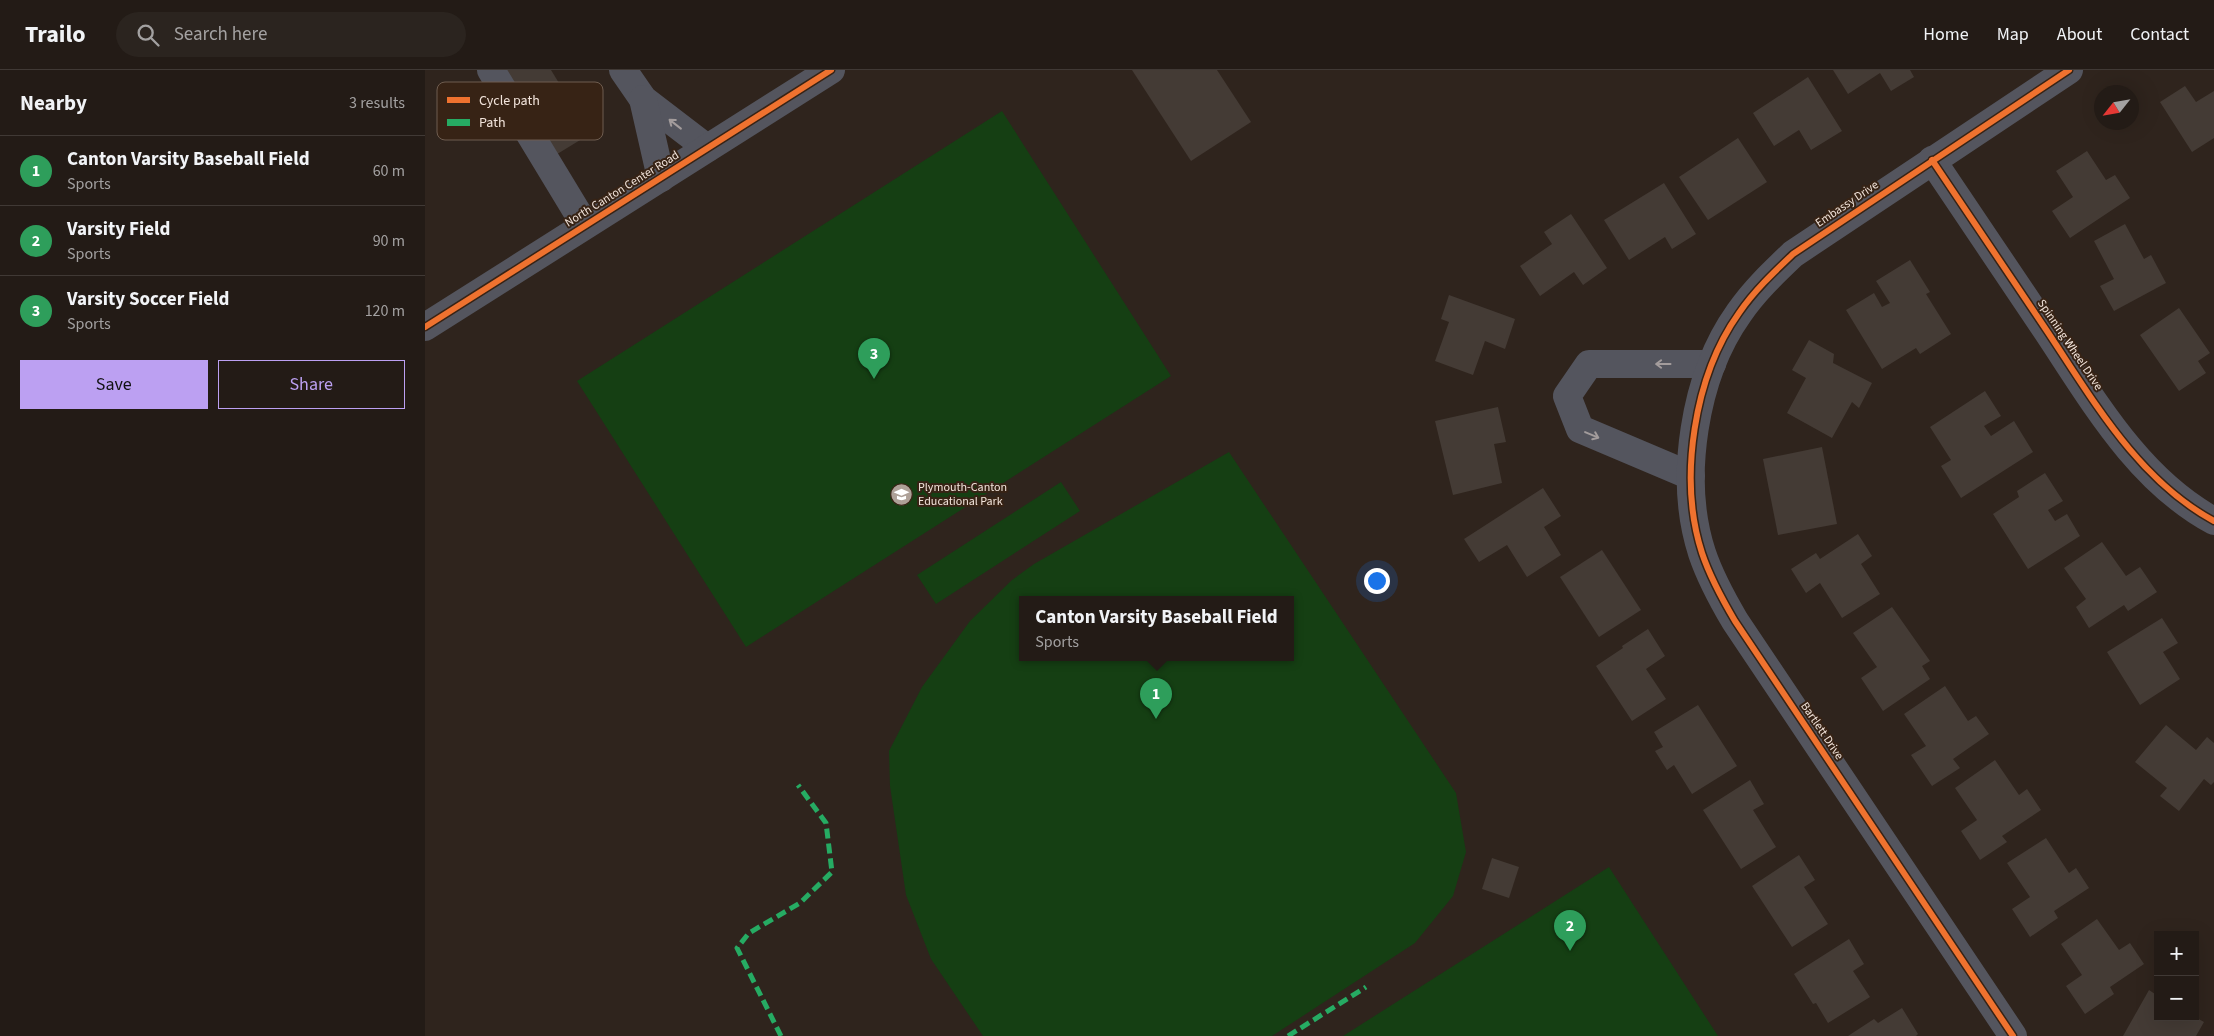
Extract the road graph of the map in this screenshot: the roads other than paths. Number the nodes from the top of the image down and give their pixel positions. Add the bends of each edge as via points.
1 (491, 70) edge
2 (623, 70) edge
3 (831, 70) edge
4 (2069, 70) edge
5 (498, 82) edge
6 (643, 99) junction
7 (533, 140) edge
8 (707, 148) junction
9 (1932, 160) junction
10 (661, 178) junction
11 (585, 225) junction
12 (425, 327) edge
13 (1712, 364) junction
14 (1699, 410) joint
15 (1691, 476) junction
16 (2214, 521) edge
17 (2013, 1036) edge

1 - 5 street
2 - 6 street
3 - 8 street, North Canton Center Road
4 - 9 street, Embassy Drive
8 -> 6 street
6 - 10 street
7 - 11 street
8 - 10 street, North Canton Center Road
9 - 13 street, Embassy Drive via 1793,254 1764,281 1738,313
9 - 16 street, Spinning Wheel Drive via 2111,427 2150,472
10 - 11 street, North Canton Center Road
11 - 12 street, North Canton Center Road
13 - 14 street, Embassy Drive
13 -> 15 street via 1589,364 1567,396 1580,429
14 - 15 street, Bartlett Drive
15 - 17 street, Bartlett Drive via 1694,522 1701,551 1711,578 1735,621

